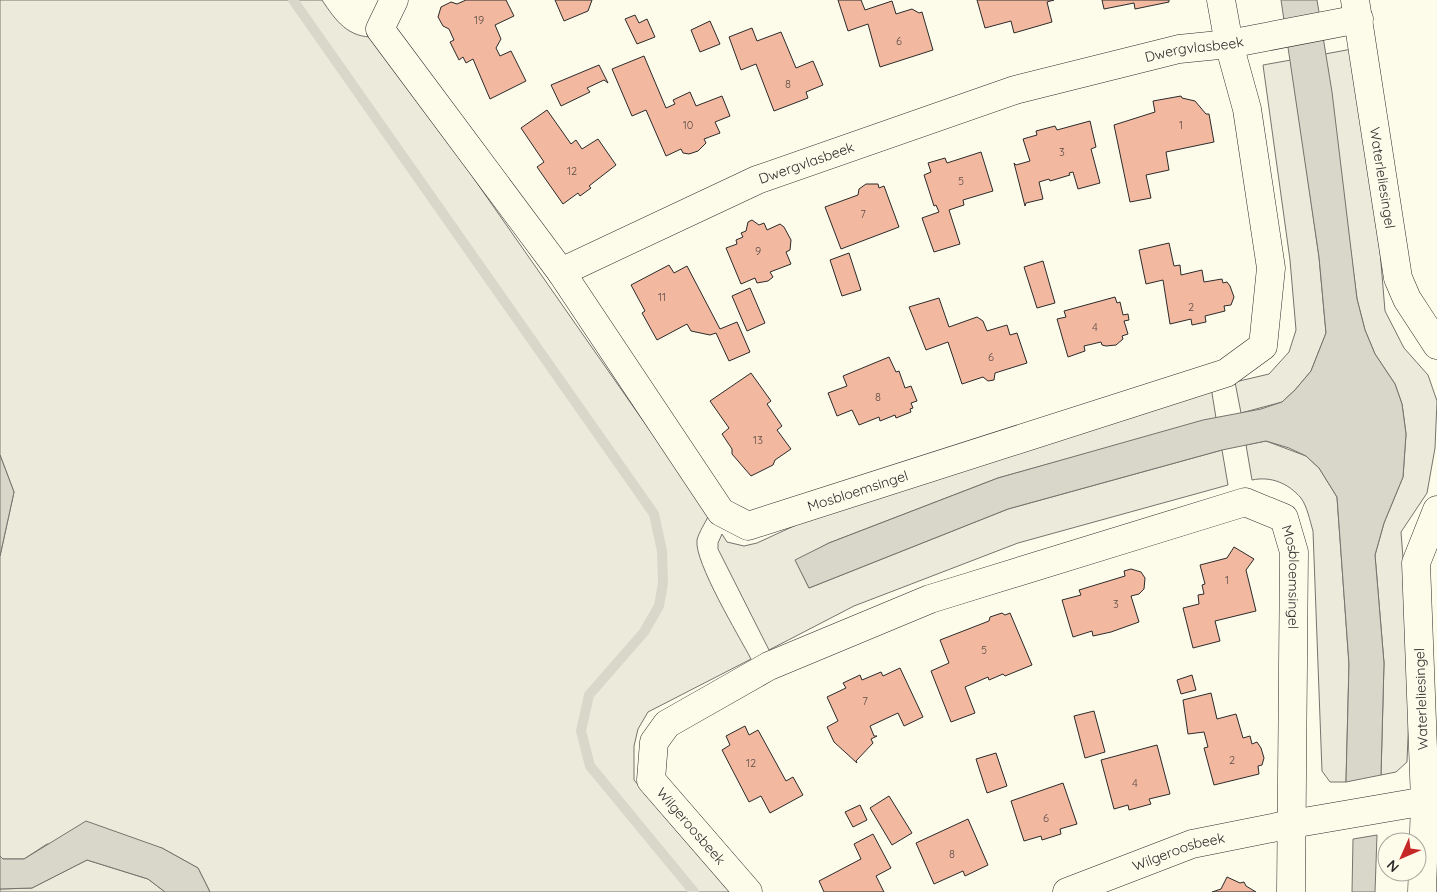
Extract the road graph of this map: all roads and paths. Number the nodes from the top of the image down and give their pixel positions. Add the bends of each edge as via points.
1 (394, 0) edge
2 (1221, 0) edge
3 (1357, 10) edge
4 (1229, 44) junction
5 (561, 272) junction
6 (1437, 345) edge
7 (1437, 510) edge
8 (768, 666) joint
9 (1431, 800) edge
10 (1292, 824) junction
11 (748, 892) edge
12 (1067, 892) edge
13 (1291, 892) edge
14 (1422, 892) edge

1 - 5 street via 380,29
2 - 4 street
3 - 4 street, Dwergvlasbeek via 1332,24
3 - 6 street, Waterleliesingel via 1398,278 1407,299
4 - 5 street, Dwergvlasbeek via 1179,49 1015,90 757,180
4 - 5 street, Mosbloemsingel via 1247,110 1272,268 1262,346 1226,373 748,526 721,512
7 - 9 street, Waterleliesingel via 1416,563
8 - 10 street, Mosbloemsingel via 930,600 1245,502 1284,518 1294,552
8 - 11 street, Wilgeroosbeek via 667,724 654,742 651,780
9 - 10 street, Wilgeroosbeek
9 - 14 street, Waterleliesingel
10 - 12 street, Wilgeroosbeek via 1192,844
10 - 13 street

